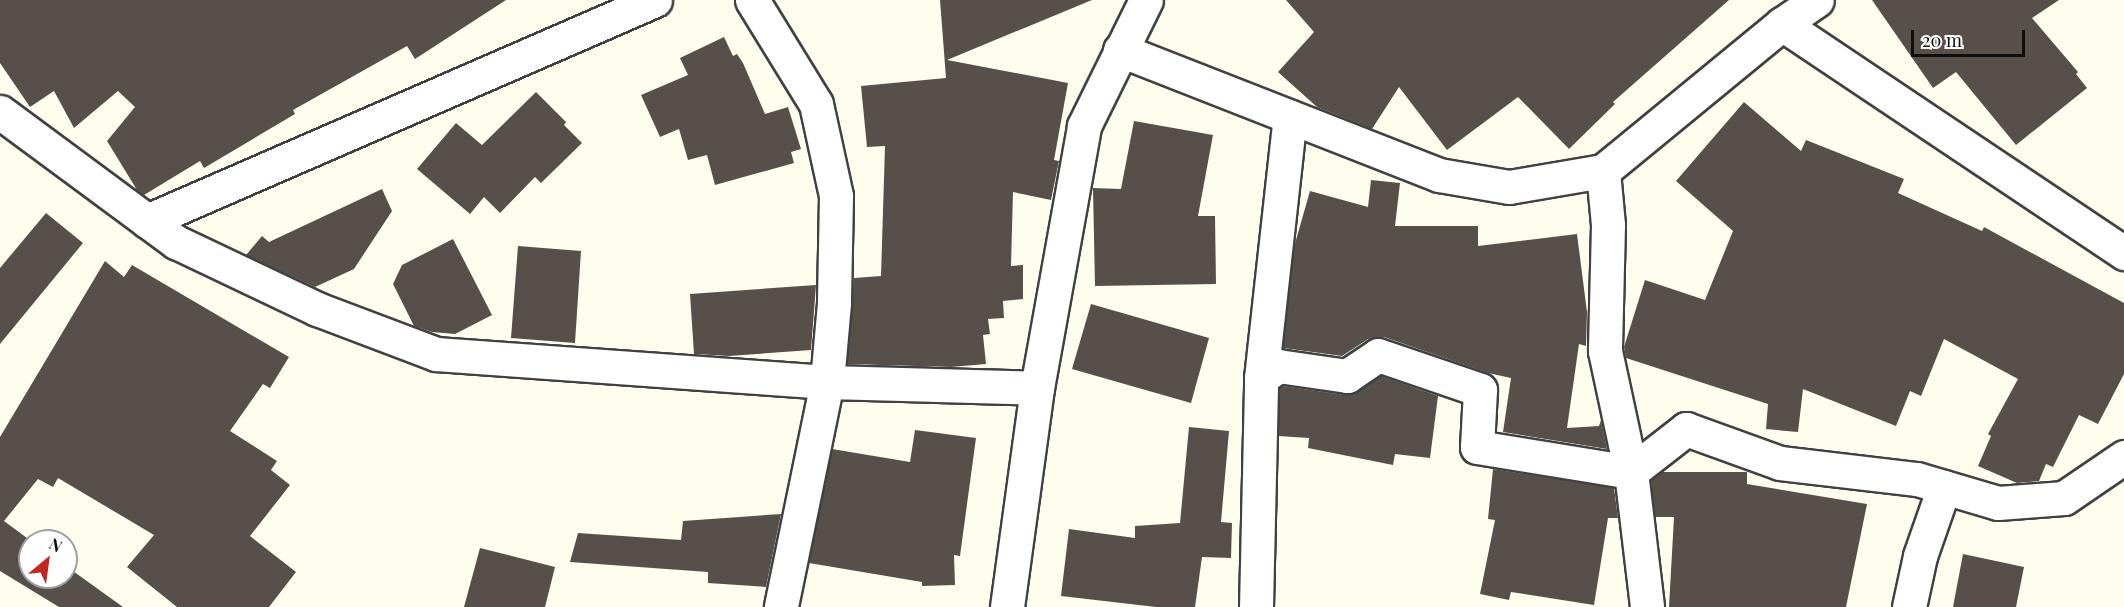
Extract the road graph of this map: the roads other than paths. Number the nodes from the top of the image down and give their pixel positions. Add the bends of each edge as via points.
1 (655, 0) edge
2 (752, 0) edge
3 (1817, 0) edge
4 (1130, 19) edge
5 (1782, 24) junction
6 (0, 112) edge
7 (1290, 117) junction
8 (1602, 171) junction
9 (147, 221) junction
10 (2124, 253) edge
11 (1260, 378) junction
12 (827, 382) junction
13 (1037, 388) junction
14 (2124, 457) edge
15 (1631, 472) junction
16 (1944, 487) junction
17 (781, 607) edge
18 (1008, 607) edge
19 (1256, 607) edge
20 (1647, 607) edge
21 (1909, 607) edge

1 - 9 street
2 - 12 street via 816,104 836,196 834,303
3 - 5 street
4 - 7 street
4 - 13 street via 1084,126
5 - 8 street
5 - 10 street
6 - 9 street
7 - 8 street via 1439,175 1485,183 1509,187
7 - 11 street
8 - 15 street via 1608,225 1605,351
9 - 12 street via 176,242 317,309 436,354
11 - 15 street via 1278,366 1347,376 1378,355 1480,390 1477,447
11 - 19 street
12 - 13 street
12 - 17 street
13 - 18 street
14 - 16 street via 2064,498 1998,502
15 - 16 street via 1686,429 1780,463 1917,479
15 - 20 street
16 - 21 street via 1920,556

